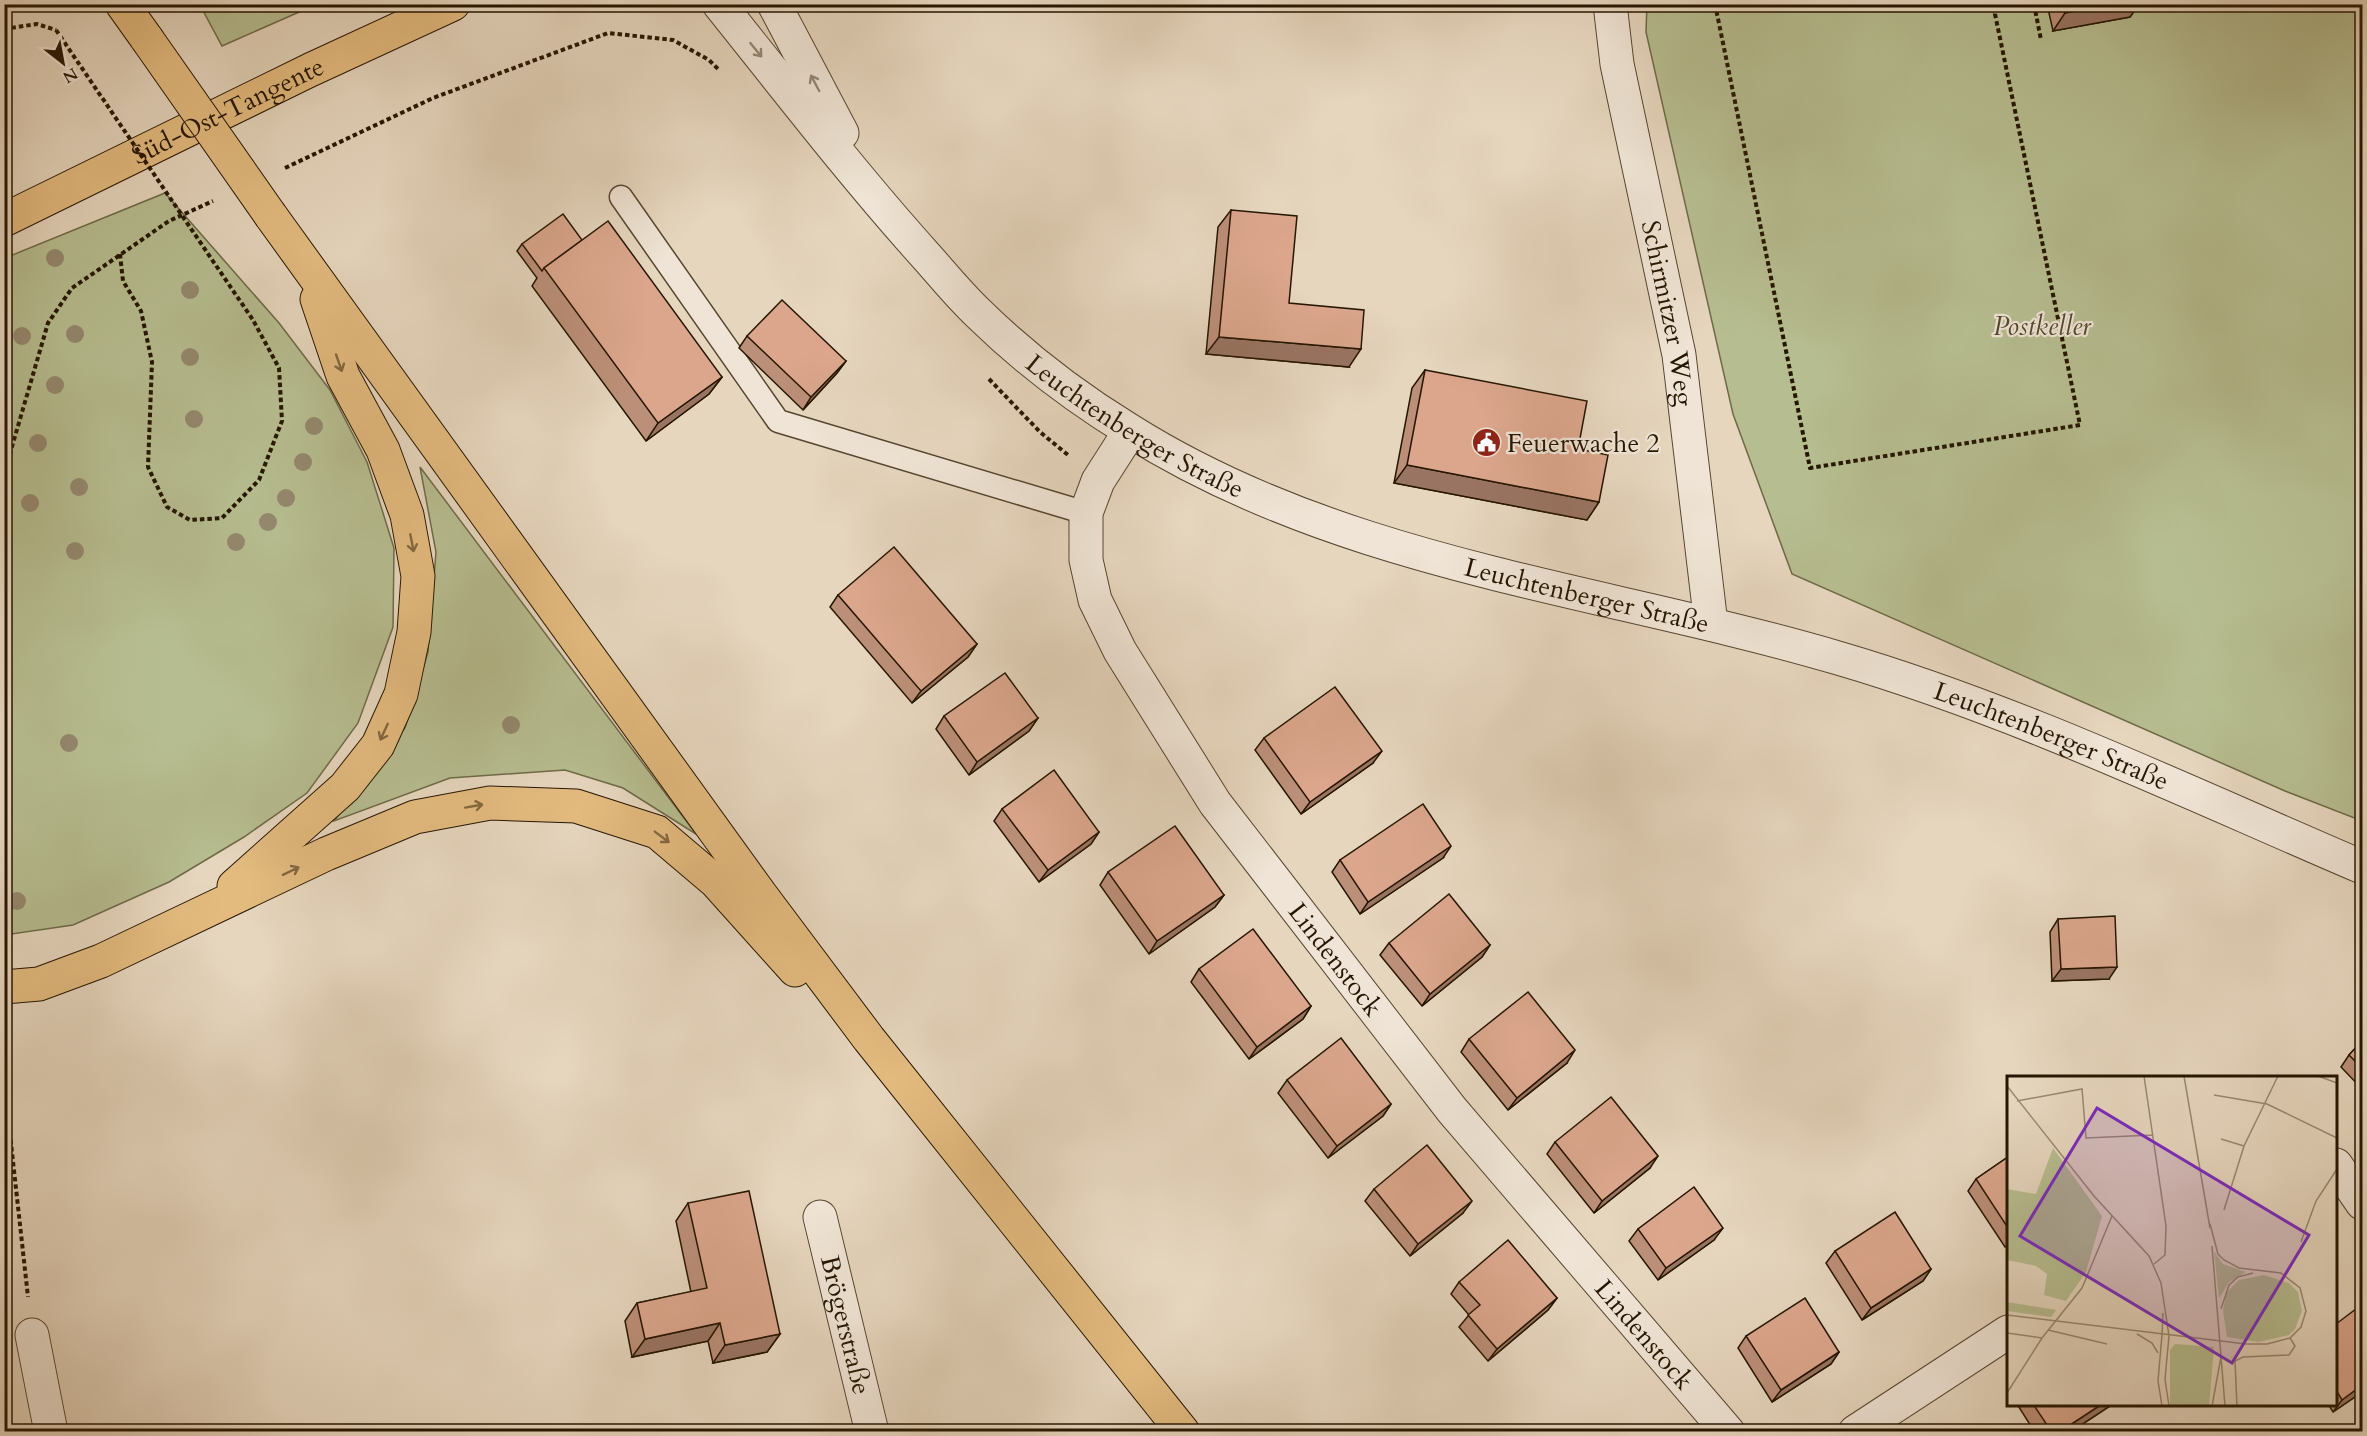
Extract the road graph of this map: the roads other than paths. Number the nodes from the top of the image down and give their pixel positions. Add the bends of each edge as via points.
1 (453, 4) edge
2 (697, 4) edge
3 (774, 4) edge
4 (1610, 4) edge
5 (124, 6) edge
6 (726, 13) edge
7 (621, 197) dead end
8 (883, 208) junction
9 (4, 220) edge
10 (307, 268) junction
11 (1130, 431) junction
12 (1086, 513) junction
13 (1711, 624) junction
14 (2362, 867) edge
15 (201, 914) junction
16 (4, 987) edge
17 (869, 1039) junction
18 (2337, 1166) edge
19 (2362, 1203) edge
20 (820, 1217) dead end
21 (2007, 1333) edge
22 (32, 1335) road end
23 (51, 1431) edge
24 (872, 1431) edge
25 (1183, 1431) edge
26 (1728, 1431) edge
27 (1855, 1431) edge

1 - 9 main road, Süd-Ost-Tangente
2 - 6 street
8 -> 3 street, Leuchtenberger Straße
4 - 13 street, Schirmitzer Weg via 1617,64 1679,355
5 - 10 main road, bridge
6 -> 8 street, Leuchtenberger Straße
7 - 12 lane via 778,421
8 - 11 street, Leuchtenberger Straße via 977,312 1048,374
10 -> 15 main road via 343,376 383,450 407,515 418,576 414,632 401,694 378,745 345,787
10 - 17 main road
11 - 12 street, Lindenstock via 1098,481
11 - 13 street, Leuchtenberger Straße via 1210,475 1329,526 1445,562
12 - 26 street, Lindenstock via 1086,560 1095,600 1120,651 1215,803 1452,1110
13 - 14 street, Leuchtenberger Straße via 1837,657 1957,695
15 - 16 main road via 88,966 39,984
15 -> 17 main road via 326,854 415,817 490,803 576,806 657,832 716,882 777,952
17 - 25 main road
18 - 19 street
20 - 24 street, Brögerstraße
21 - 27 street
22 - 23 street

